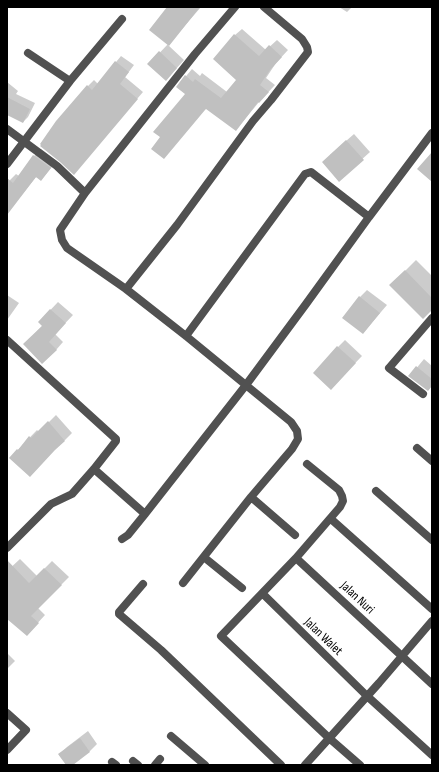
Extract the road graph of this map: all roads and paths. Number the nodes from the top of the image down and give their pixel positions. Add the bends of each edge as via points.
1 (235, 7) edge
2 (264, 7) edge
3 (122, 18) dead end
4 (28, 53) dead end
5 (70, 81) junction
6 (7, 129) edge
7 (432, 133) edge
8 (24, 142) junction
9 (7, 164) edge
10 (85, 193) junction
11 (369, 217) junction
12 (126, 289) junction
13 (432, 318) edge
14 (186, 336) junction
15 (7, 340) edge
16 (246, 385) junction
17 (423, 394) dead end
18 (417, 448) dead end
19 (432, 461) edge
20 (306, 464) dead end
21 (94, 470) junction
22 (376, 491) dead end
23 (251, 498) junction
24 (145, 514) junction
25 (331, 519) junction
26 (295, 535) dead end
27 (122, 539) dead end
28 (432, 540) edge
29 (7, 548) edge
30 (205, 558) junction
31 (296, 558) junction
32 (183, 583) dead end
33 (143, 584) dead end
34 (242, 588) dead end
35 (263, 594) junction
36 (432, 609) edge
37 (432, 621) edge
38 (401, 656) junction
39 (432, 684) edge
40 (367, 696) junction
41 (7, 714) edge
42 (171, 736) dead end
43 (329, 738) junction
44 (7, 750) edge
45 (432, 755) edge
46 (205, 765) edge
47 (281, 765) edge
48 (304, 765) edge
49 (360, 765) edge

1 - 10 street
2 - 12 street via 302,39 308,52
3 - 5 street
4 - 5 street
5 - 8 street
6 - 8 street
7 - 11 street
8 - 9 street
8 - 10 street via 57,166
10 - 12 street via 60,230 62,240 67,248
11 - 14 street via 311,172 305,174
11 - 16 street
12 - 14 street
13 - 17 street via 389,368
14 - 16 street
15 - 21 street via 116,439
16 - 23 street via 291,422 297,430 298,438 292,449
16 - 24 street
18 - 19 street
20 - 25 street via 339,490 342,496 343,501
21 - 24 street
21 - 29 street via 72,494 51,504
22 - 28 street
23 - 26 street
23 - 30 street
24 - 27 street
25 - 31 street
25 - 36 street
30 - 32 street
30 - 34 street
31 - 35 street
31 - 38 street, Jalan Nuri
33 - 47 street via 119,614 161,650
35 - 40 street, Jalan Walet
35 - 43 street via 221,636
37 - 38 street
38 - 39 street, Jalan Nuri
38 - 40 street
40 - 43 street
40 - 45 street, Jalan Walet
41 - 44 street via 26,730
42 - 46 street
43 - 48 street
43 - 49 street

